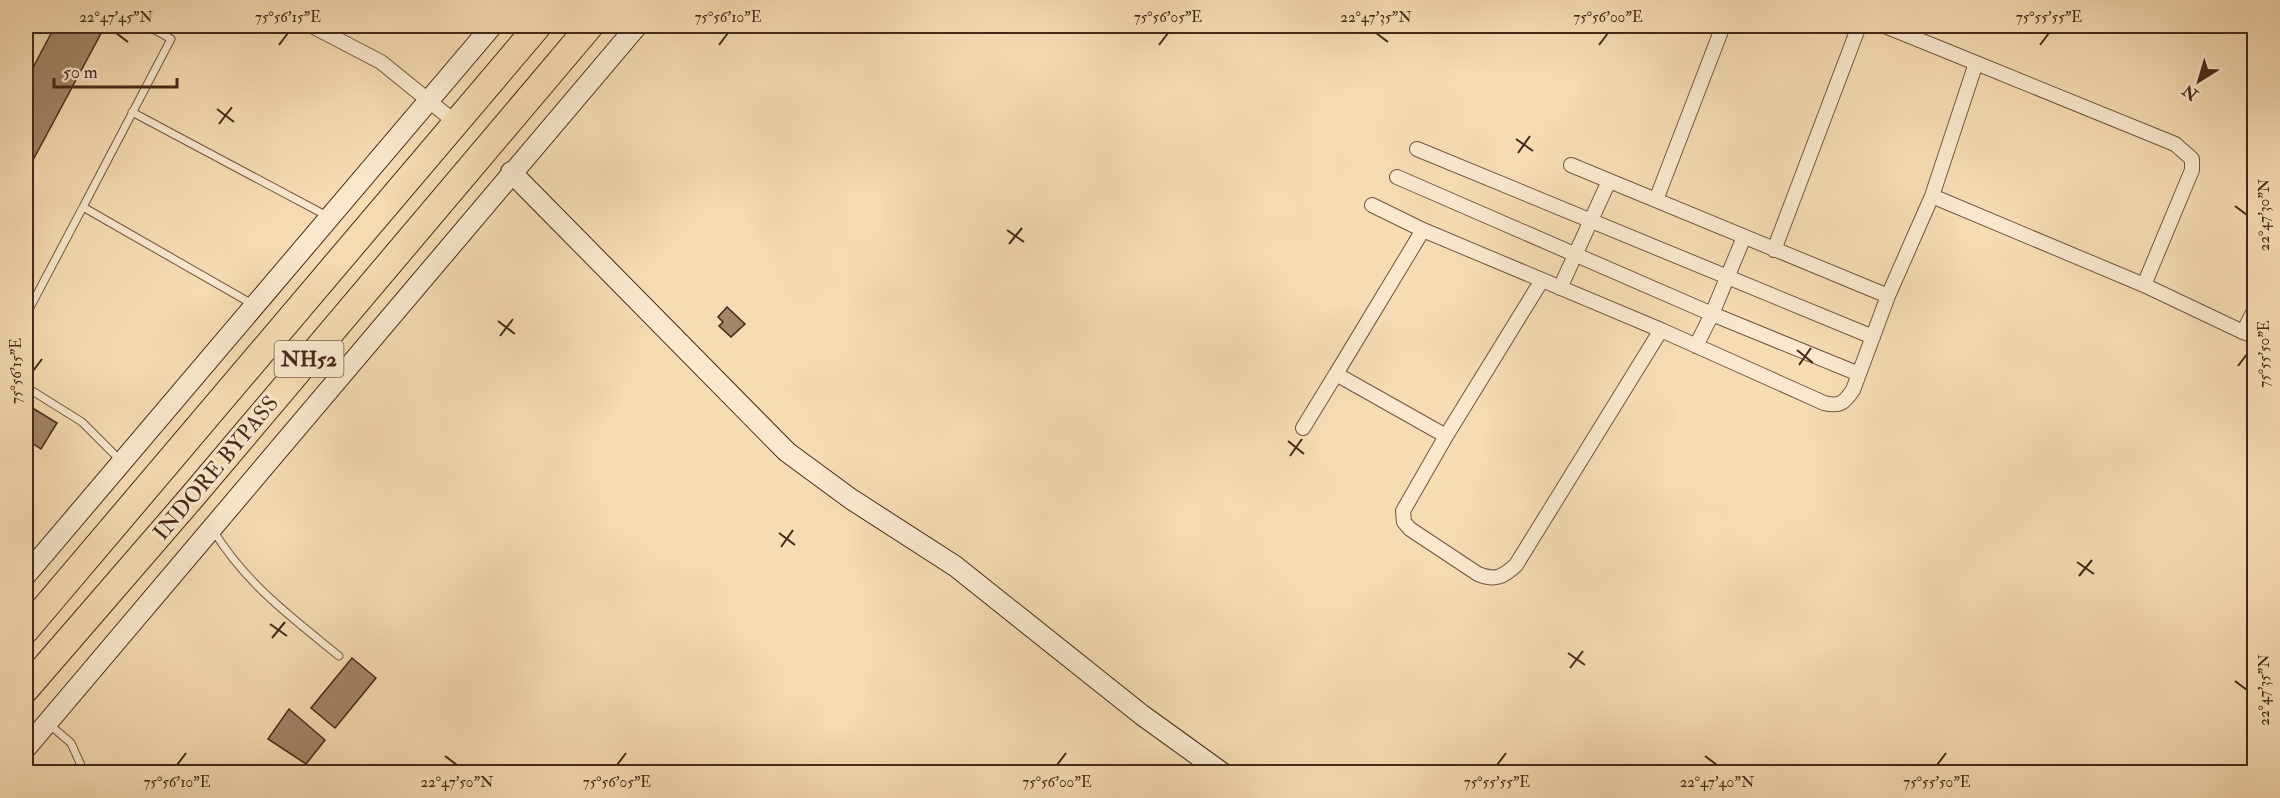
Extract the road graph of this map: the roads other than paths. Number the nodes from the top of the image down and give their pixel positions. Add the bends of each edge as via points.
1 (148, 26) edge
2 (312, 26) edge
3 (492, 26) edge
4 (538, 26) edge
5 (590, 26) edge
6 (637, 26) edge
7 (1723, 26) edge
8 (1860, 26) edge
9 (1886, 26) edge
10 (1976, 63) junction
11 (430, 100) junction
12 (132, 112) junction
13 (455, 122) junction
14 (1417, 149) dead end
15 (1571, 165) dead end
16 (512, 172) junction
17 (1397, 177) dead end
18 (1609, 181) junction
19 (1932, 196) junction
20 (1656, 200) junction
21 (1372, 205) dead end
22 (83, 207) junction
23 (331, 218) junction
24 (1593, 221) junction
25 (1423, 230) junction
26 (1744, 237) junction
27 (1774, 250) junction
28 (1577, 255) junction
29 (1726, 276) junction
30 (1542, 280) junction
31 (2144, 285) junction
32 (1560, 288) junction
33 (1888, 296) junction
34 (256, 306) junction
35 (2254, 311) edge
36 (1712, 314) junction
37 (26, 315) edge
38 (1661, 330) junction
39 (2249, 334) edge
40 (1873, 337) junction
41 (1696, 346) junction
42 (1336, 374) junction
43 (1859, 374) junction
44 (26, 387) edge
45 (1303, 428) dead end
46 (1446, 436) junction
47 (120, 461) junction
48 (212, 527) junction
49 (26, 575) edge
50 (26, 630) edge
51 (339, 657) dead end
52 (26, 689) edge
53 (48, 722) junction
54 (26, 748) edge
55 (84, 772) edge
56 (1221, 772) edge

1 - 12 lane via 171,39
2 - 11 street via 381,62
3 - 11 street
4 - 13 highway, INDORE BYPASS / NH52
5 - 52 highway, INDORE BYPASS / NH52
6 - 16 street
7 - 20 street
8 - 27 street
9 - 10 street
10 - 19 street
10 - 31 street via 2175,144 2192,159 2192,170
11 - 13 street
11 - 23 street
12 - 22 lane
12 - 23 lane
13 - 50 highway, INDORE BYPASS / NH52
14 - 24 street
15 - 18 street
16 - 48 street
16 - 56 street via 787,452 955,566 1142,715
17 - 28 street
18 - 20 street
18 - 24 street
19 - 31 street
19 - 33 street
20 - 26 street
21 - 25 street
22 - 34 lane
22 - 37 lane
23 - 34 street
24 - 28 street
24 - 29 street
25 - 30 street
25 - 42 street
26 - 27 street
26 - 29 street
27 - 33 street
28 - 32 street
28 - 36 street
29 - 36 street
29 - 40 street
30 - 32 street
30 - 46 street
31 - 39 street
32 - 38 street
33 - 40 street
34 - 47 street
35 - 39 street
36 - 41 street
36 - 43 street
38 - 41 street
38 - 46 street via 1516,565 1503,577 1490,579 1479,574 1404,522 1405,506
40 - 43 street
41 - 43 street via 1835,406 1845,402
42 - 45 street
42 - 46 street
44 - 47 lane via 82,422
47 - 49 street
48 - 51 lane via 232,560 267,598
48 - 53 street
53 - 54 street
53 - 55 lane via 71,743

